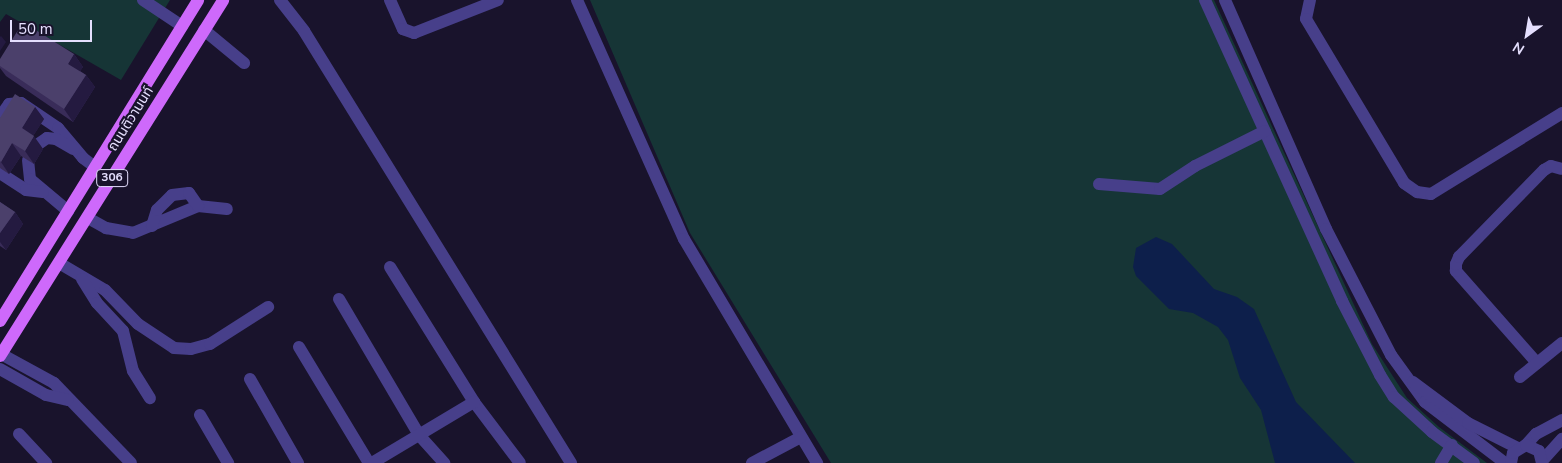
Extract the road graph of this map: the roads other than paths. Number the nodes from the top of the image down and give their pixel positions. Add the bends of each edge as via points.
1 (143, 0) edge
2 (198, 0) edge
3 (223, 0) edge
4 (280, 0) edge
5 (390, 0) edge
6 (498, 0) edge
7 (578, 0) edge
8 (1205, 0) edge
9 (1225, 0) edge
10 (1310, 0) edge
11 (481, 3) edge
12 (182, 26) junction
13 (204, 30) junction
14 (244, 63) dead end
15 (2, 109) edge
16 (1562, 113) edge
17 (1265, 131) junction
18 (37, 145) dead end
19 (82, 158) junction
20 (28, 160) edge
21 (95, 167) junction
22 (1562, 169) edge
23 (0, 174) edge
24 (1100, 184) dead end
25 (43, 192) junction
26 (198, 206) junction
27 (227, 209) dead end
28 (68, 210) junction
29 (88, 218) junction
30 (152, 226) junction
31 (59, 263) junction
32 (390, 267) dead end
33 (80, 276) junction
34 (339, 298) dead end
35 (268, 306) dead end
36 (0, 321) edge
37 (138, 324) junction
38 (126, 338) junction
39 (1562, 343) edge
40 (299, 347) dead end
41 (0, 355) edge
42 (1537, 363) junction
43 (0, 369) edge
44 (1520, 376) dead end
45 (1407, 378) junction
46 (250, 379) dead end
47 (150, 398) dead end
48 (67, 400) junction
49 (474, 402) junction
50 (200, 415) dead end
51 (1562, 420) edge
52 (18, 434) dead end
53 (419, 435) junction
54 (801, 437) junction
55 (1562, 439) edge
56 (1452, 445) junction
57 (1522, 446) junction
58 (1542, 462) edge
59 (46, 463) edge
60 (131, 463) edge
61 (228, 463) edge
62 (298, 463) edge
63 (371, 463) edge
64 (444, 463) edge
65 (520, 463) edge
66 (571, 463) edge
67 (752, 463) edge
68 (817, 463) edge
69 (1441, 463) edge
70 (1474, 463) edge
71 (1505, 463) edge
72 (1511, 463) edge

1 - 12 street
2 - 12 main road, ถนนติวานนท์ / 306
3 - 13 main road, ถนนติวานนท์ / 306
4 - 66 street via 304,31
5 - 11 street via 400,25 408,32
6 - 11 street
7 - 54 street via 684,239
8 - 17 street
9 - 45 street via 1359,297
10 - 16 street via 1306,19 1404,183 1417,192 1431,194
12 - 21 main road, ถนนติวานนท์ / 306
13 - 14 street
13 - 29 main road, ถนนติวานนท์ / 306
15 - 19 street via 14,102 21,103 58,128
17 - 24 street via 1195,166 1160,189
17 - 56 street via 1342,301 1380,375 1394,397
18 - 19 street via 47,138 56,139
19 - 21 street
20 - 25 street via 30,178
21 - 28 main road, ถนนติวานนท์ / 306
22 - 42 street via 1551,166 1544,170 1459,257 1456,264 1456,272
23 - 25 street via 26,190
25 - 28 street
26 - 27 street
26 - 30 street
26 - 30 street via 189,193 172,195 157,210
28 - 36 main road, ถนนติวานนท์ / 306
29 - 30 street via 122,232 133,233
29 - 31 main road, ถนนติวานนท์ / 306
31 - 33 street
31 - 41 main road, ถนนติวานนท์ / 306
32 - 49 street
33 - 37 street via 121,303
33 - 38 street
34 - 53 street
35 - 37 street via 210,344 191,349 174,348
37 - 38 street
38 - 47 street via 133,371
39 - 42 street
40 - 63 street
41 - 48 street via 54,383
42 - 44 street
43 - 48 street via 46,395
45 - 57 street via 1468,423
45 - 71 street via 1425,402 1445,420
46 - 62 street
48 - 60 street
49 - 53 street
49 - 65 street
50 - 61 street
51 - 57 street
52 - 59 street
53 - 63 street
53 - 64 street
54 - 67 street
54 - 68 street
55 - 58 street
56 - 69 street
56 - 70 street
57 - 58 street via 1539,451
57 - 72 street via 1513,453

